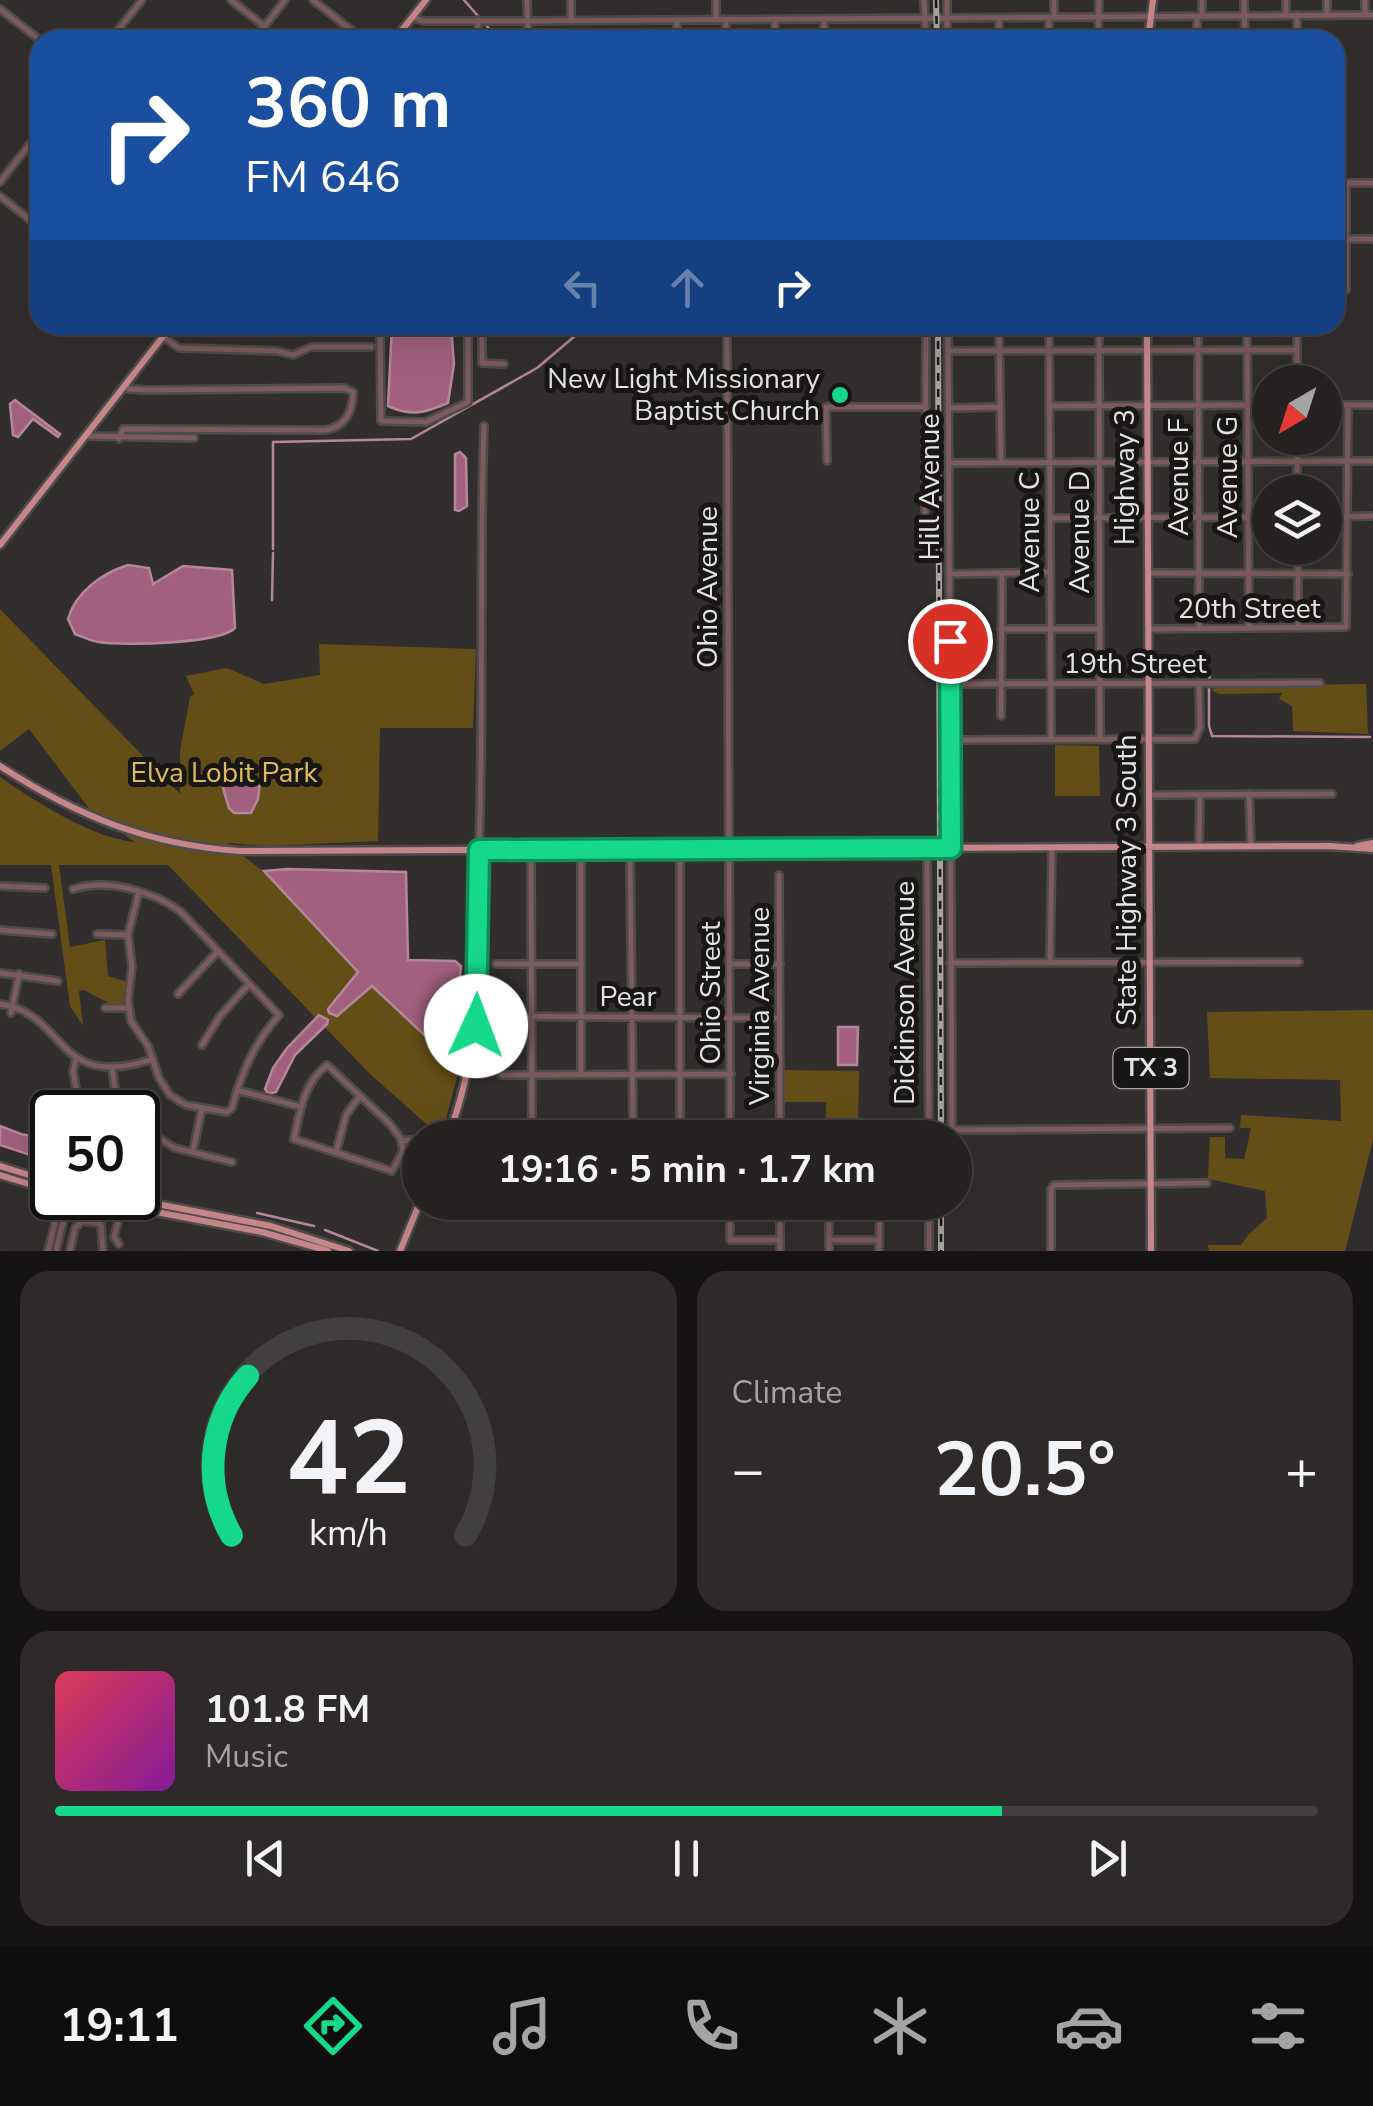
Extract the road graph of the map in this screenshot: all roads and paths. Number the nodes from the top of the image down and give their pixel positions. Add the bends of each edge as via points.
1 (142, 0) edge
2 (231, 0) edge
3 (285, 0) edge
4 (312, 0) edge
5 (426, 0) edge
6 (527, 0) edge
7 (571, 0) edge
8 (716, 0) edge
9 (924, 0) edge
10 (947, 0) edge
11 (1054, 0) edge
12 (1099, 0) edge
13 (1153, 0) edge
14 (1202, 0) edge
15 (1244, 0) edge
16 (1286, 0) edge
17 (1327, 0) edge
18 (1365, 0) edge
19 (0, 9) edge
20 (1327, 15) junction
21 (1369, 15) edge
22 (1199, 16) junction
23 (1286, 16) junction
24 (1297, 16) junction
25 (412, 17) junction
26 (1051, 17) junction
27 (1098, 17) junction
28 (1150, 17) junction
29 (1245, 17) junction
30 (924, 18) junction
31 (947, 18) junction
32 (1000, 18) junction
33 (824, 19) junction
34 (478, 20) junction
35 (571, 20) junction
36 (677, 20) junction
37 (726, 20) junction
38 (775, 20) junction
39 (527, 21) junction
40 (264, 26) junction
41 (118, 30) edge
42 (261, 30) edge
43 (351, 30) edge
44 (402, 30) edge
45 (478, 30) edge
46 (527, 30) edge
47 (677, 30) edge
48 (726, 30) edge
49 (775, 30) edge
50 (824, 30) edge
51 (925, 30) edge
52 (947, 30) edge
53 (1000, 30) edge
54 (1049, 30) edge
55 (1098, 30) edge
56 (1149, 30) edge
57 (1198, 30) edge
58 (1246, 30) edge
59 (1297, 30) edge
60 (30, 32) edge
61 (30, 144) edge
62 (0, 182) edge
63 (1346, 183) joint
64 (1373, 183) edge
65 (0, 196) edge
66 (30, 220) edge
67 (1347, 239) junction
68 (1373, 239) edge
69 (1345, 292) edge
70 (380, 335) edge
71 (468, 335) edge
72 (482, 335) edge
73 (727, 335) edge
74 (926, 335) edge
75 (948, 335) edge
76 (999, 335) edge
77 (1049, 335) edge
78 (1099, 335) edge
79 (1146, 335) edge
80 (1198, 335) edge
81 (1248, 335) edge
82 (1297, 335) edge
83 (162, 337) joint
84 (371, 346) dead end
85 (1248, 350) junction
86 (1297, 350) junction
87 (948, 351) junction
88 (1000, 351) junction
89 (1050, 351) junction
90 (1099, 351) junction
91 (1147, 351) junction
92 (1198, 351) junction
93 (504, 364) dead end
94 (1297, 365) edge
95 (125, 385) junction
96 (1248, 405) junction
97 (1252, 405) edge
98 (1050, 406) junction
99 (1099, 406) junction
100 (1147, 406) junction
101 (1198, 406) junction
102 (1342, 406) edge
103 (1348, 406) junction
104 (1373, 406) edge
105 (926, 407) junction
106 (950, 408) junction
107 (1000, 408) junction
108 (484, 426) dead end
109 (86, 436) junction
110 (194, 438) dead end
111 (119, 439) junction
112 (1297, 455) edge
113 (1347, 460) junction
114 (827, 461) dead end
115 (1297, 461) junction
116 (1373, 461) edge
117 (1198, 462) junction
118 (1248, 462) junction
119 (950, 463) junction
120 (1001, 463) junction
121 (1050, 463) junction
122 (1099, 463) junction
123 (1147, 463) junction
124 (1297, 475) edge
125 (925, 512) dead end
126 (1342, 516) edge
127 (1347, 516) junction
128 (1373, 516) edge
129 (1199, 517) junction
130 (1248, 517) junction
131 (1252, 517) edge
132 (1052, 518) junction
133 (1099, 518) junction
134 (1148, 518) junction
135 (0, 545) edge
136 (1298, 565) edge
137 (1050, 572) junction
138 (1148, 573) junction
139 (1200, 573) junction
140 (1248, 573) junction
141 (1298, 573) junction
142 (950, 574) junction
143 (1002, 574) junction
144 (1348, 574) junction
145 (1100, 628) junction
146 (1199, 628) junction
147 (1249, 628) junction
148 (1298, 628) junction
149 (1001, 629) junction
150 (1050, 629) junction
151 (1148, 629) junction
152 (1320, 683) dead end
153 (950, 684) junction
154 (1000, 684) junction
155 (1050, 684) junction
156 (1100, 684) junction
157 (1148, 684) junction
158 (1199, 684) junction
159 (1002, 716) dead end
160 (1100, 738) junction
161 (1052, 739) junction
162 (950, 740) junction
163 (1149, 740) junction
164 (0, 766) edge
165 (1249, 794) junction
166 (1332, 794) dead end
167 (1200, 795) junction
168 (1149, 796) junction
169 (1052, 846) junction
170 (1149, 846) junction
171 (1200, 846) junction
172 (1251, 846) junction
173 (1373, 846) edge
174 (630, 848) junction
175 (731, 848) junction
176 (927, 848) junction
177 (951, 848) junction
178 (582, 849) junction
179 (479, 850) junction
180 (531, 850) junction
181 (680, 857) dead end
182 (779, 875) dead end
183 (0, 886) edge
184 (45, 888) dead end
185 (73, 889) dead end
186 (139, 891) junction
187 (0, 930) edge
188 (52, 934) dead end
189 (97, 934) dead end
190 (128, 935) junction
191 (218, 951) junction
192 (1050, 962) junction
193 (1150, 962) junction
194 (1300, 962) dead end
195 (950, 963) junction
196 (496, 964) dead end
197 (531, 964) junction
198 (580, 964) junction
199 (731, 964) junction
200 (780, 964) junction
201 (0, 973) edge
202 (20, 974) junction
203 (58, 981) dead end
204 (249, 984) junction
205 (178, 994) dead end
206 (0, 1004) edge
207 (104, 1008) dead end
208 (128, 1008) junction
209 (12, 1010) junction
210 (476, 1016) junction
211 (532, 1017) junction
212 (581, 1017) junction
213 (631, 1017) junction
214 (680, 1018) junction
215 (731, 1018) junction
216 (779, 1018) junction
217 (202, 1045) dead end
218 (76, 1058) junction
219 (152, 1059) junction
220 (112, 1068) junction
221 (500, 1074) dead end
222 (532, 1074) junction
223 (581, 1074) junction
224 (631, 1074) junction
225 (680, 1074) junction
226 (731, 1074) junction
227 (76, 1090) edge
228 (116, 1090) edge
229 (236, 1090) junction
230 (359, 1097) junction
231 (300, 1107) junction
232 (202, 1108) junction
233 (453, 1120) edge
234 (532, 1120) edge
235 (632, 1120) dead end
236 (680, 1120) edge
237 (730, 1120) edge
238 (780, 1120) edge
239 (929, 1120) edge
240 (952, 1120) edge
241 (972, 1128) edge
242 (1151, 1128) junction
243 (1230, 1128) dead end
244 (160, 1140) edge
245 (402, 1141) edge
246 (193, 1151) junction
247 (402, 1151) edge
248 (336, 1152) junction
249 (232, 1162) dead end
250 (0, 1166) edge
251 (0, 1175) edge
252 (30, 1175) edge
253 (1206, 1182) dead end
254 (1150, 1183) junction
255 (30, 1184) edge
256 (160, 1204) edge
257 (160, 1213) edge
258 (57, 1220) edge
259 (62, 1220) edge
260 (99, 1220) edge
261 (413, 1220) edge
262 (730, 1220) edge
263 (780, 1220) edge
264 (829, 1220) edge
265 (880, 1220) edge
266 (929, 1220) edge
267 (118, 1222) dead end
268 (99, 1224) junction
269 (780, 1240) junction
270 (829, 1240) junction
271 (880, 1240) junction
272 (119, 1244) dead end
273 (346, 1249) edge
274 (52, 1250) edge
275 (70, 1251) edge
276 (103, 1251) edge
277 (328, 1251) edge
278 (357, 1251) edge
279 (400, 1251) edge
280 (780, 1251) edge
281 (830, 1251) edge
282 (880, 1251) edge
283 (930, 1251) edge
284 (1051, 1251) edge
285 (1151, 1251) edge

1 - 41 street
2 - 40 street
3 - 40 street
4 - 43 street
5 - 25 main road
6 - 39 street
7 - 35 street
8 - 37 street via 716,20
9 - 30 street
10 - 31 street
11 - 26 street
12 - 27 street
13 - 28 main road
14 - 22 street
15 - 29 street
16 - 23 street
17 - 20 street
18 - 21 street
19 - 60 street
20 - 21 street
20 - 24 street
22 - 28 street
22 - 29 street
22 - 57 street
23 - 24 street
23 - 29 street
24 - 59 street
25 - 34 street
25 - 44 main road
26 - 27 street
26 - 32 street
26 - 54 street
27 - 28 street
27 - 55 street
28 - 56 main road
29 - 58 street
30 - 31 street
30 - 33 street
30 - 51 street
31 - 32 street
31 - 52 street
32 - 53 street
33 - 38 street
33 - 50 street
34 - 39 street
34 - 45 street
35 - 36 street
35 - 39 street
36 - 37 street
36 - 47 street
37 - 38 street
37 - 48 street
38 - 49 street
39 - 46 street
40 - 42 street
61 - 62 street
63 - 64 street
63 - 67 street
65 - 66 street
67 - 68 street
67 - 69 street
70 - 71 street via 381,422 426,422 468,402
72 - 93 street via 482,364
73 - 175 street, Ohio Avenue
74 - 105 street
75 - 87 street, Hill Avenue
76 - 88 street
77 - 89 street, Avenue C
78 - 90 street, Avenue D
79 - 91 main road, Highway 3 / TX 3
80 - 92 street, Avenue F
81 - 85 street, Avenue G
82 - 86 street
83 - 84 street via 179,348 286,354
83 - 95 main road
85 - 86 street
85 - 92 street
85 - 96 street, Avenue G
86 - 94 street
87 - 88 street
87 - 106 street, Hill Avenue
88 - 89 street
88 - 107 street
89 - 90 street
89 - 98 street, Avenue C
90 - 91 street
90 - 99 street, Avenue D
91 - 92 street
91 - 100 main road, Highway 3 / TX 3
92 - 101 street, Avenue F
95 - 109 main road
95 - 111 street via 344,388 353,397 346,420 326,430 123,429
96 - 97 street
96 - 101 street
96 - 118 street, Avenue G
98 - 99 street
98 - 121 street, Avenue C
99 - 100 street
99 - 122 street, Avenue D
100 - 101 street
100 - 123 main road, Highway 3 / TX 3
101 - 117 street, Avenue F
102 - 103 street
103 - 104 street
103 - 113 street
105 - 114 street via 826,407
105 - 125 street
106 - 107 street
106 - 119 street, Hill Avenue
107 - 120 street
108 - 179 street
109 - 111 street
109 - 135 main road
110 - 111 street
112 - 115 street
113 - 115 street
113 - 116 street
113 - 127 street
115 - 118 street
115 - 124 street
117 - 118 street
117 - 123 street
117 - 129 street, Avenue F
118 - 130 street, Avenue G
119 - 120 street
119 - 142 street, Hill Avenue
120 - 121 street
121 - 122 street
121 - 132 street, Avenue C
122 - 123 street
122 - 133 street, Avenue D
123 - 134 main road, Highway 3 / TX 3
126 - 127 street
127 - 128 street
127 - 144 street
129 - 130 street
129 - 134 street
129 - 139 street, Avenue F
130 - 131 street
130 - 140 street, Avenue G
132 - 133 street
132 - 137 street, Avenue C
133 - 134 street
133 - 145 street, Avenue D
134 - 138 main road, Highway 3 / TX 3
136 - 141 street
137 - 143 street
137 - 150 street, Avenue C
138 - 139 street
138 - 151 main road, Highway 3 / TX 3
139 - 140 street
139 - 146 street, Avenue F
140 - 141 street
140 - 147 street, Avenue G
141 - 144 street
141 - 148 street
142 - 143 street
142 - 153 street, Hill Avenue
143 - 149 street
144 - 148 street, 20th Street via 1347,624
145 - 150 street
145 - 156 street, Avenue D
146 - 147 street, 20th Street
146 - 151 street, 20th Street
147 - 148 street, 20th Street
149 - 150 street
149 - 154 street
150 - 155 street, Avenue C
151 - 157 main road, State Highway 3 South / TX 3
152 - 158 street, 19th Street
153 - 154 street, 19th Street
153 - 162 street, Hill Avenue
154 - 155 street, 19th Street
154 - 159 street
155 - 156 street, 19th Street
155 - 161 street, Avenue C
156 - 157 street, 19th Street
156 - 160 street, Avenue D
157 - 158 street, 19th Street
157 - 163 main road, State Highway 3 South / TX 3
158 - 163 street via 1198,736
160 - 161 street
160 - 163 street
161 - 162 street
162 - 177 street, Hill Avenue
163 - 168 main road, State Highway 3 South / TX 3
164 - 179 main road via 80,814 202,849
165 - 166 street
165 - 167 street
165 - 172 street
167 - 168 street
167 - 171 street
168 - 170 main road, State Highway 3 South / TX 3
169 - 170 main road
169 - 177 main road
169 - 192 street
170 - 171 main road
170 - 193 main road, State Highway 3 South / TX 3
171 - 172 main road
172 - 173 main road
174 - 175 main road
174 - 178 main road
174 - 213 street
175 - 176 main road
175 - 199 street, Ohio Street
176 - 177 main road
176 - 239 street, Dickinson Avenue
177 - 195 street, Hill Avenue
178 - 180 main road
178 - 198 street
179 - 180 main road
179 - 210 main road
180 - 197 street
181 - 214 street
182 - 200 street, Virginia Avenue
183 - 184 street
185 - 186 street
186 - 190 street
186 - 191 street via 180,911
187 - 188 street
189 - 190 street
190 - 208 street
191 - 204 street
191 - 205 street
192 - 193 street
192 - 195 street
193 - 194 street
193 - 242 main road, State Highway 3 South / TX 3
195 - 240 street, Hill Avenue
196 - 197 street
197 - 198 street
197 - 211 street
198 - 212 street
199 - 200 street
199 - 215 street, Ohio Street
200 - 216 street, Virginia Avenue
201 - 202 street
202 - 203 street
202 - 209 street
204 - 217 street
204 - 229 street via 280,1016 258,1039
206 - 209 street
207 - 208 street
208 - 219 street
209 - 218 street via 36,1019
210 - 211 street, Pear
210 - 233 main road
211 - 212 street, Pear
211 - 222 street
212 - 213 street, Pear
212 - 223 street
213 - 214 street, Pear
213 - 224 street
214 - 215 street, Pear
214 - 225 street
215 - 216 street, Pear
215 - 226 street, Ohio Street
216 - 238 street, Virginia Avenue
218 - 220 street
218 - 227 street
219 - 220 street
219 - 232 street via 170,1096
220 - 228 street
221 - 222 street
222 - 223 street
222 - 234 street
223 - 224 street
224 - 225 street
224 - 235 street
225 - 226 street
225 - 236 street
226 - 237 street, Ohio Street
229 - 231 street
229 - 232 street via 228,1111
230 - 231 street via 327,1065
230 - 245 street
230 - 248 street via 346,1115
231 - 248 street via 294,1139
232 - 246 street
241 - 242 street
242 - 243 street
242 - 254 main road, State Highway 3 South / TX 3
244 - 246 street
246 - 249 street
247 - 248 street via 390,1171
250 - 252 main road
251 - 255 main road
253 - 254 street
254 - 284 street via 1053,1186
254 - 285 main road, State Highway 3 South / TX 3
256 - 273 main road
257 - 277 main road
258 - 274 street
259 - 274 street
260 - 268 street
261 - 279 main road
262 - 269 street via 730,1241
263 - 269 street
264 - 270 street
265 - 271 street
266 - 283 street
267 - 272 street
268 - 275 street via 82,1221
268 - 276 street
269 - 280 street
270 - 271 street
270 - 281 street
271 - 282 street
273 - 278 main road
274 - 275 street

